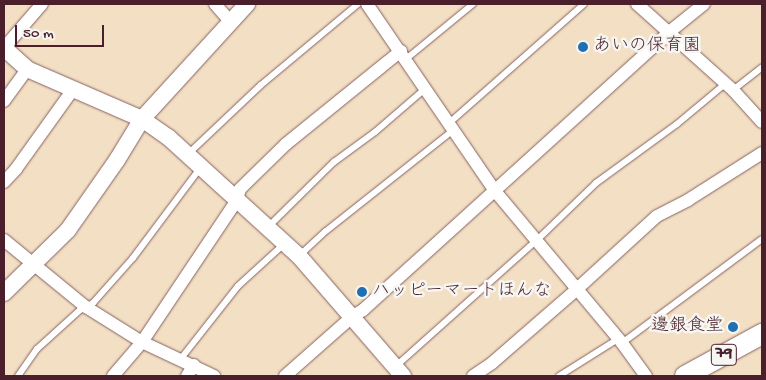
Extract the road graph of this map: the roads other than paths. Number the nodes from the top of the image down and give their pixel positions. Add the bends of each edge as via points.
1 (42, 4) edge
2 (215, 4) edge
3 (247, 4) edge
4 (358, 4) edge
5 (367, 4) edge
6 (472, 4) edge
7 (584, 4) edge
8 (637, 4) edge
9 (704, 4) edge
10 (230, 21) junction
11 (668, 33) junction
12 (4, 48) edge
13 (404, 55) junction
14 (762, 67) edge
15 (27, 69) junction
16 (729, 87) junction
17 (74, 88) junction
18 (426, 88) junction
19 (4, 101) edge
20 (142, 119) junction
21 (762, 122) edge
22 (450, 128) junction
23 (762, 153) edge
24 (188, 154) junction
25 (202, 166) junction
26 (4, 182) edge
27 (495, 191) junction
28 (236, 200) junction
29 (268, 227) junction
30 (762, 239) edge
31 (4, 240) edge
32 (537, 240) junction
33 (284, 243) junction
34 (299, 256) junction
35 (32, 263) junction
36 (577, 289) junction
37 (4, 293) edge
38 (86, 307) junction
39 (352, 316) junction
40 (762, 334) edge
41 (620, 341) junction
42 (142, 342) junction
43 (179, 361) junction
44 (190, 371) edge
45 (399, 371) edge
46 (18, 376) edge
47 (113, 376) edge
48 (214, 376) edge
49 (285, 376) edge
50 (473, 376) edge
51 (559, 376) edge
52 (646, 376) edge
53 (685, 376) edge

1 - 12 street
2 - 10 street
3 - 10 street
4 - 24 lane via 261,85
5 - 13 street
6 - 13 lane
7 - 22 lane
8 - 11 street
9 - 11 street
10 - 20 street
11 - 16 street
11 - 27 street
12 - 15 street
13 - 18 street
13 - 28 street via 286,144 240,189
14 - 16 lane
15 - 17 street
15 - 19 street
16 - 21 street
16 - 32 lane via 596,183
17 - 20 street
17 - 26 street
18 - 22 street
18 - 29 lane via 334,162
20 - 24 street
20 - 35 street via 68,230
22 - 27 street
22 - 34 lane
23 - 36 street via 657,216
24 - 25 street
25 - 28 street
25 - 38 lane via 133,258
27 - 32 street
27 - 39 street via 363,310
28 - 29 street
28 - 42 street
29 - 33 street
30 - 41 lane
31 - 35 street
32 - 36 street
32 - 45 lane
33 - 34 street
33 - 43 lane via 238,286
34 - 39 street
35 - 37 street
35 - 38 street
36 - 41 street
36 - 50 street via 492,364
38 - 42 street
38 - 46 lane via 37,349
39 - 45 street
39 - 49 street
40 - 53 main road, 79
41 - 51 lane
41 - 52 street
42 - 43 street
42 - 47 street
43 - 44 street
44 - 48 street

